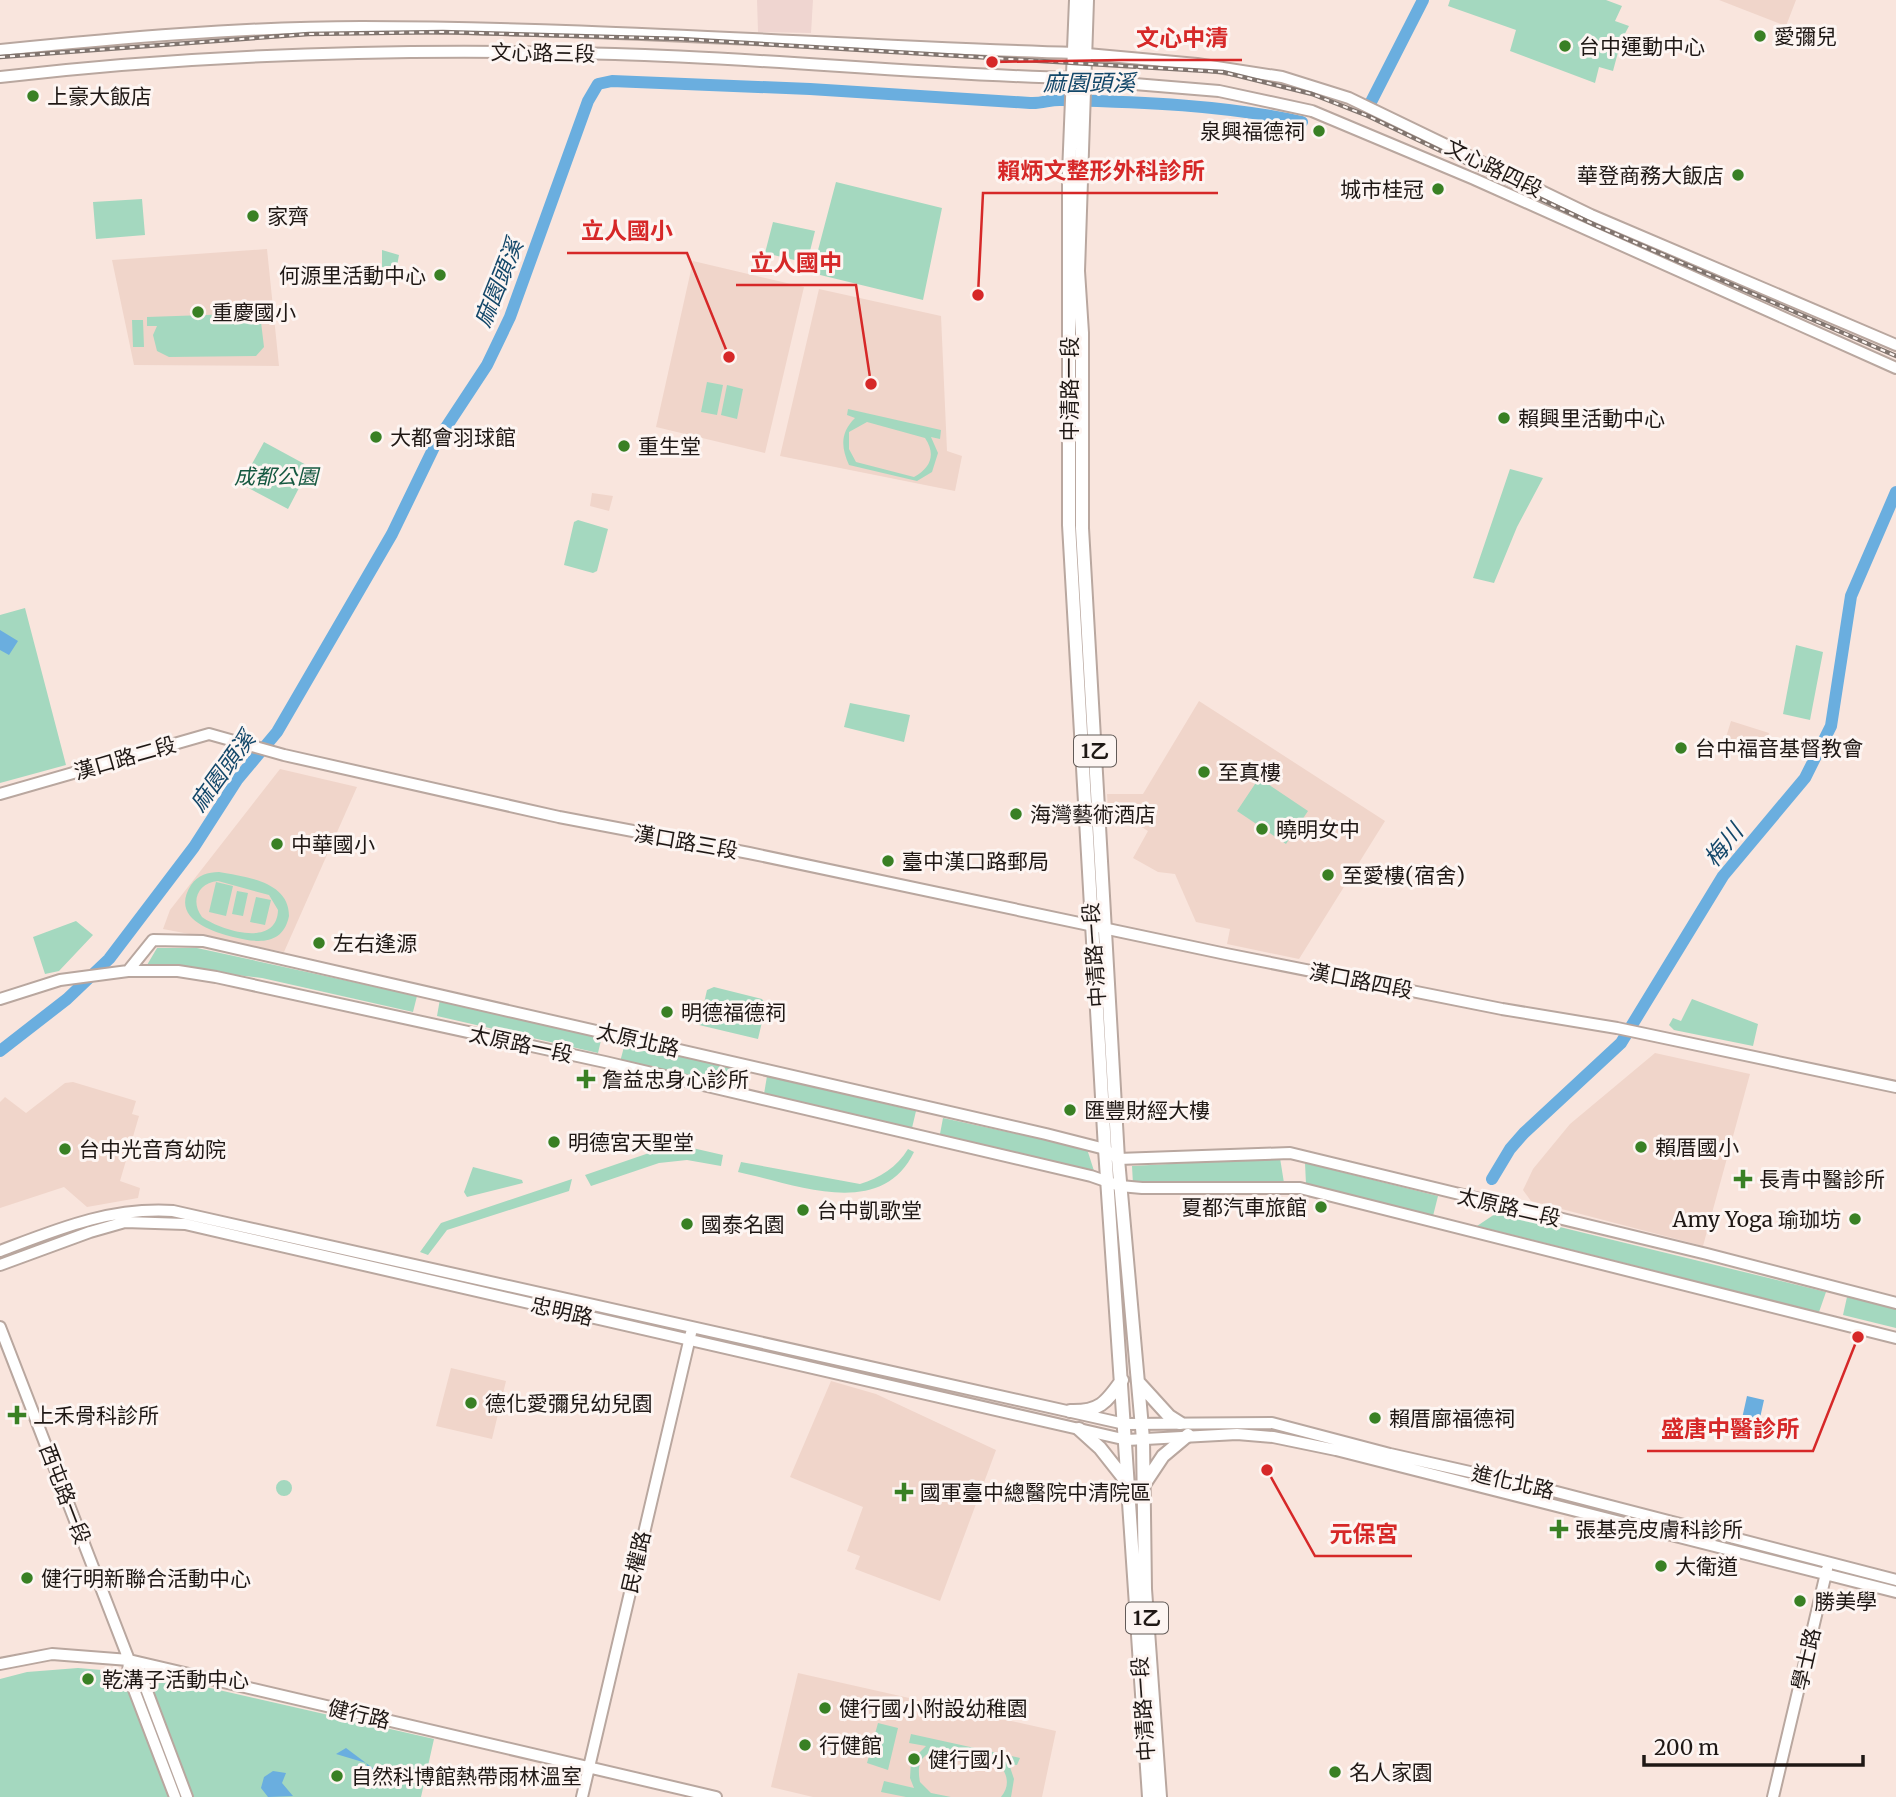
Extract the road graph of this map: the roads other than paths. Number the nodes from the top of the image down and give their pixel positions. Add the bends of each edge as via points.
1 (1076, 0) edge
2 (1087, 0) edge
3 (0, 50) edge
4 (1081, 54) junction
5 (0, 77) edge
6 (1080, 79) junction
7 (1896, 345) edge
8 (1896, 368) edge
9 (266, 751) joint
10 (0, 794) edge
11 (1099, 928) junction
12 (128, 971) junction
13 (0, 999) edge
14 (1896, 1087) edge
15 (1105, 1149) junction
16 (1118, 1159) junction
17 (1114, 1185) junction
18 (0, 1251) edge
19 (0, 1265) edge
20 (1896, 1303) edge
21 (0, 1327) edge
22 (691, 1334) junction
23 (1896, 1338) edge
24 (1122, 1380) junction
25 (1139, 1382) junction
26 (1070, 1411) junction
27 (1180, 1423) junction
28 (1125, 1424) junction
29 (1142, 1424) junction
30 (1079, 1429) junction
31 (1188, 1435) junction
32 (1143, 1439) junction
33 (1127, 1440) junction
34 (1144, 1483) junction
35 (1130, 1486) junction
36 (1829, 1562) junction
37 (1826, 1575) junction
38 (1896, 1580) edge
39 (1896, 1592) edge
40 (129, 1661) junction
41 (0, 1664) edge
42 (589, 1768) junction
43 (175, 1797) edge
44 (187, 1797) edge
45 (582, 1797) edge
46 (716, 1797) edge
47 (1149, 1797) edge
48 (1160, 1797) edge
49 (1773, 1797) edge

1 - 4 main road, 1乙
2 - 4 main road, 1乙
3 - 4 street, 文心路三段 via 261,29 362,27 679,33
4 - 6 main road, 1乙
4 - 7 street, 文心路四段 via 1269,75 1349,98 1591,215
5 - 6 street, 文心路三段 via 253,54 373,51 612,53
6 - 8 street, 文心路四段 via 1227,92 1312,111
6 - 11 main road, 中清路一段 / 1乙 via 1080,115 1069,174 1069,525
9 - 10 street, 漢口路二段 via 209,734
9 - 11 street, 漢口路三段 via 559,817
11 - 14 street, 漢口路四段
11 - 15 main road, 中清路一段 / 1乙
11 - 16 main road, 中清路一段 / 1乙
12 - 13 street, 太原路一段 via 70,978
12 - 15 street, 太原北路 via 153,940 186,938
12 - 17 street, 太原路一段 via 178,971 251,983 606,1062
15 - 16 street, 太原北路
15 - 17 main road, 中清路一段 / 1乙
16 - 17 main road, 中清路一段 / 1乙
16 - 20 street, 太原路二段 via 1290,1153
17 - 23 street, 太原路二段 via 1300,1188
17 - 24 main road, 中清路一段 / 1乙
17 - 25 main road, 中清路一段 / 1乙 via 1134,1314
18 - 22 street, 忠明路 via 85,1219 145,1209 173,1210
19 - 22 street, 忠明路 via 125,1223 185,1224
21 - 40 street, 西屯路一段
22 - 26 street, 忠明路 via 890,1369
22 - 30 street, 忠明路
22 - 42 street, 民權路
24 - 26 main road via 1107,1401 1088,1412
24 - 28 main road, 中清路一段 / 1乙
25 - 27 main road
25 - 29 main road, 中清路一段 / 1乙
26 - 28 street, 忠明路
27 - 29 street, 進化北路
27 - 36 street, 進化北路 via 1272,1423
28 - 29 street, 進化北路
28 - 33 main road, 中清路一段 / 1乙
29 - 32 main road, 中清路一段 / 1乙
30 - 33 street, 忠明路
30 - 35 main road
31 - 32 street, 進化北路
31 - 34 main road via 1163,1455
31 - 37 street, 進化北路 via 1273,1437 1336,1450
32 - 33 street, 進化北路
32 - 34 main road, 中清路一段 / 1乙
33 - 35 main road, 中清路一段 / 1乙
34 - 48 main road, 中清路一段 / 1乙 via 1145,1589
35 - 47 main road, 中清路一段 / 1乙
36 - 37 street, 學士路
36 - 38 street, 進化北路
37 - 39 street, 進化北路
37 - 49 street, 學士路
40 - 41 street, 健行路 via 72,1653
40 - 42 street, 健行路
40 - 43 street, 西屯路一段 via 128,1674
40 - 44 street, 西屯路一段 via 139,1670
42 - 45 street, 民權路
42 - 46 street, 健行路

